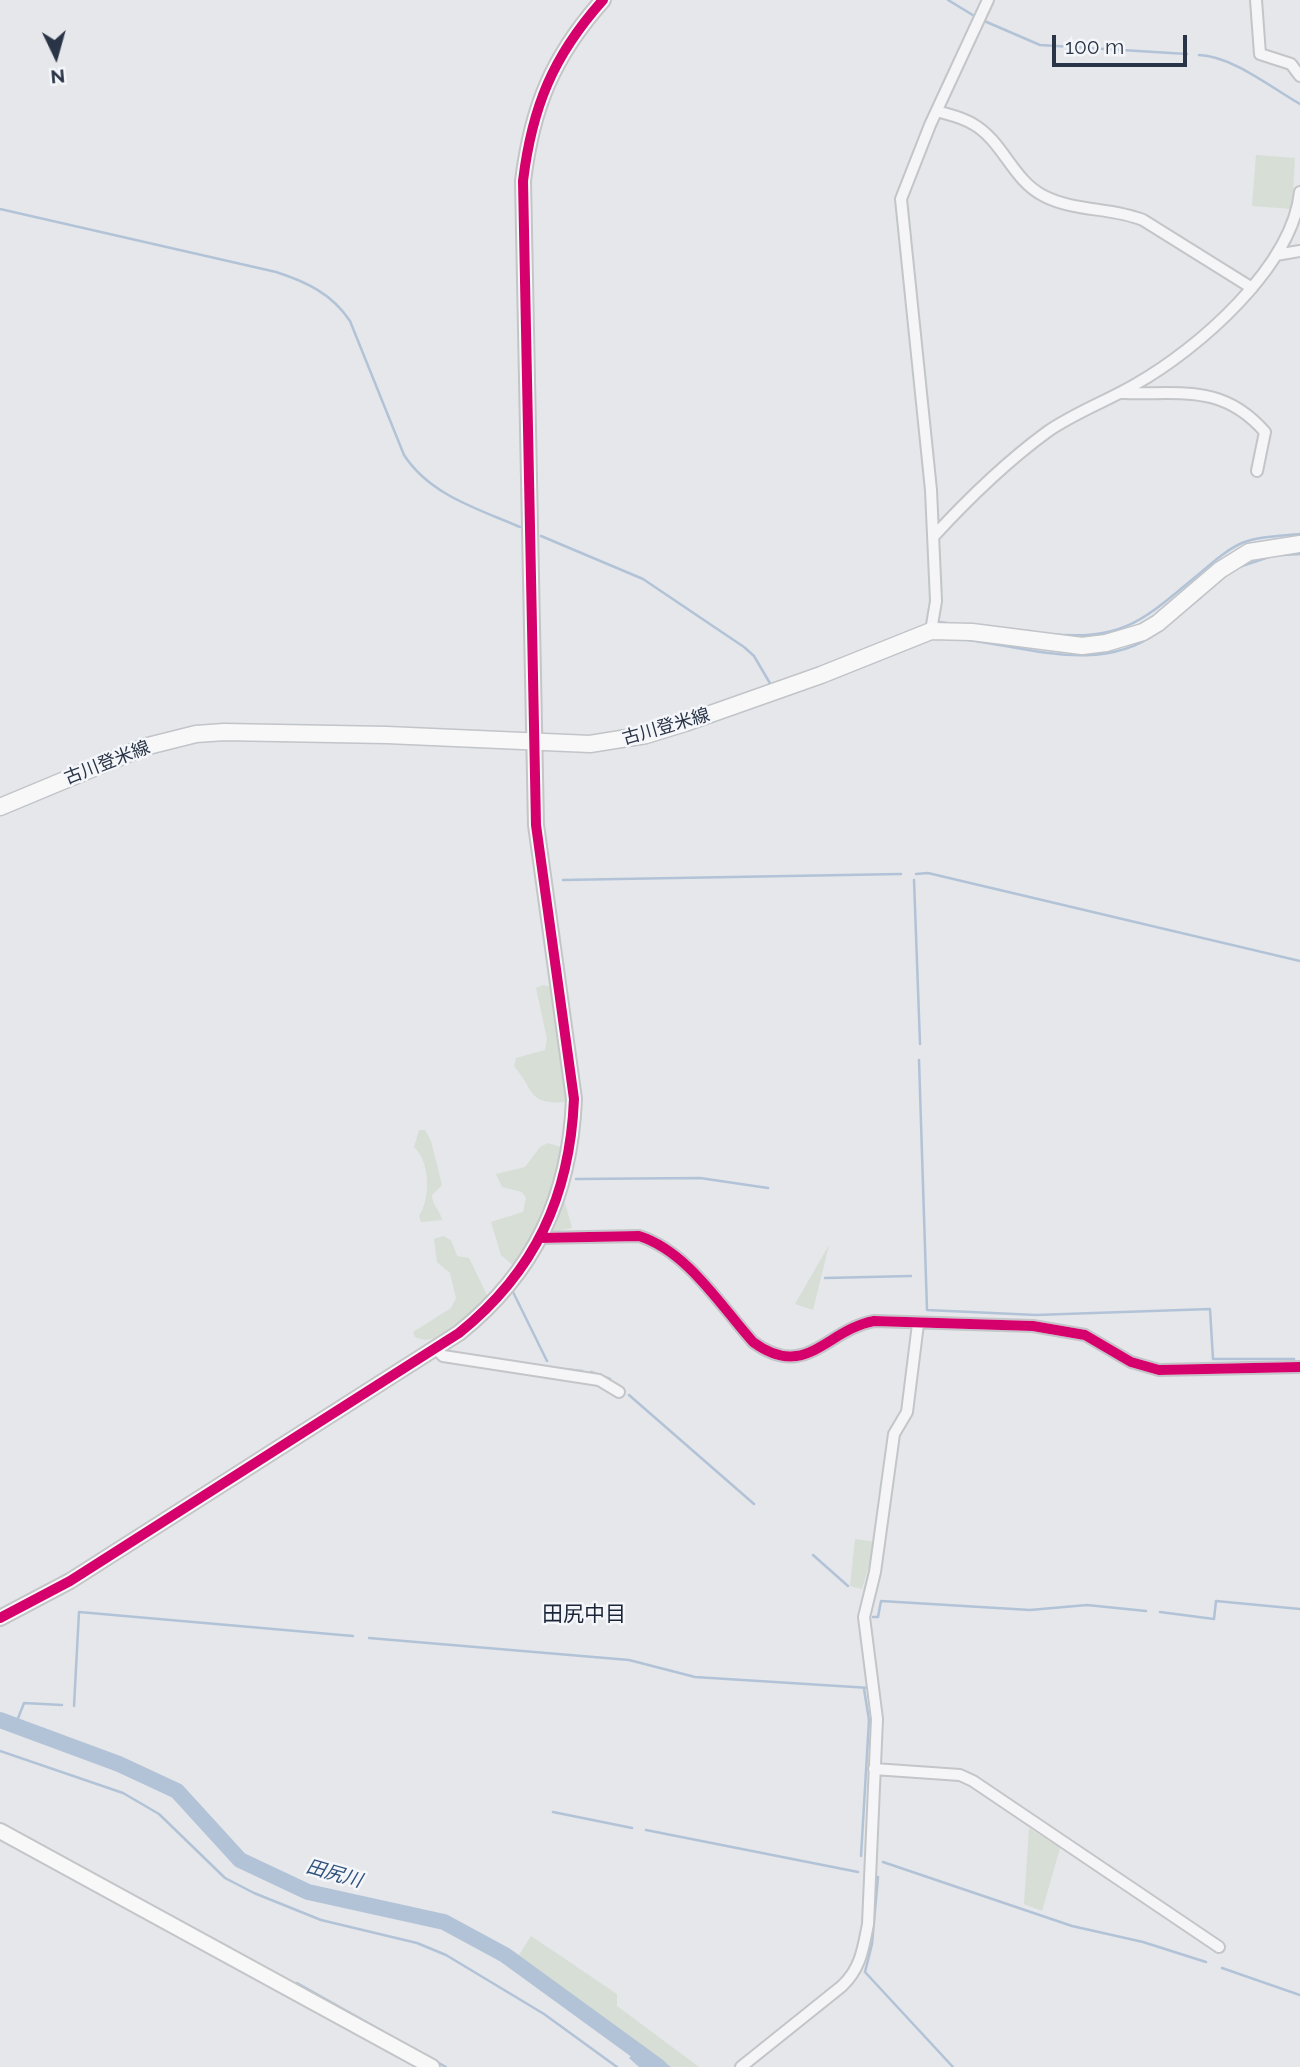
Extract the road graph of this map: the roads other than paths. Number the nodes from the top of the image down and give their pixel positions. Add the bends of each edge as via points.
1 (603, 0) edge
2 (988, 0) edge
3 (1256, 0) edge
4 (1300, 76) edge
5 (937, 111) junction
6 (1300, 192) edge
7 (1300, 251) edge
8 (1276, 255) junction
9 (1252, 288) junction
10 (1120, 393) junction
11 (1257, 471) dead end
12 (933, 537) junction
13 (1300, 544) edge
14 (931, 631) junction
15 (535, 743) junction
16 (0, 807) edge
17 (539, 1238) junction
18 (918, 1324) junction
19 (435, 1348) junction
20 (1300, 1367) edge
21 (619, 1392) dead end
22 (0, 1618) edge
23 (874, 1769) junction
24 (0, 1831) edge
25 (1219, 1947) dead end
26 (432, 2067) edge
27 (741, 2067) edge

1 - 15 street via 569,42 545,87 528,138 523,181
2 - 5 street
3 - 4 street via 1260,54 1291,64
5 - 9 street via 975,125 1042,196 1143,220
5 - 12 street via 901,199
6 - 8 street via 1291,233
7 - 8 street
8 - 9 street
9 - 10 street via 1223,320
10 - 11 street via 1195,392 1228,401 1248,413 1265,432
10 - 12 street via 1047,432
12 - 14 street via 936,601
13 - 14 main road, 古川登米線 via 1249,552 1220,570 1158,623 1106,643 1082,646
14 - 15 main road, 古川登米線 via 646,736 590,744
15 - 16 main road, 古川登米線 via 387,735 196,734 144,747
15 - 17 street via 538,839 574,1099 559,1195
17 - 18 street via 639,1236 652,1240 675,1254 753,1342 795,1358 816,1352 865,1323
17 - 19 street via 494,1301 460,1333
18 - 20 street via 1033,1326 1085,1335 1131,1362 1160,1370
18 - 23 street via 907,1412 894,1434 875,1572 864,1617 877,1719
19 - 21 street via 443,1356 599,1380
19 - 22 street via 70,1581
23 - 25 street via 960,1775 973,1781
23 - 27 street via 868,1924 857,1972
24 - 26 street

